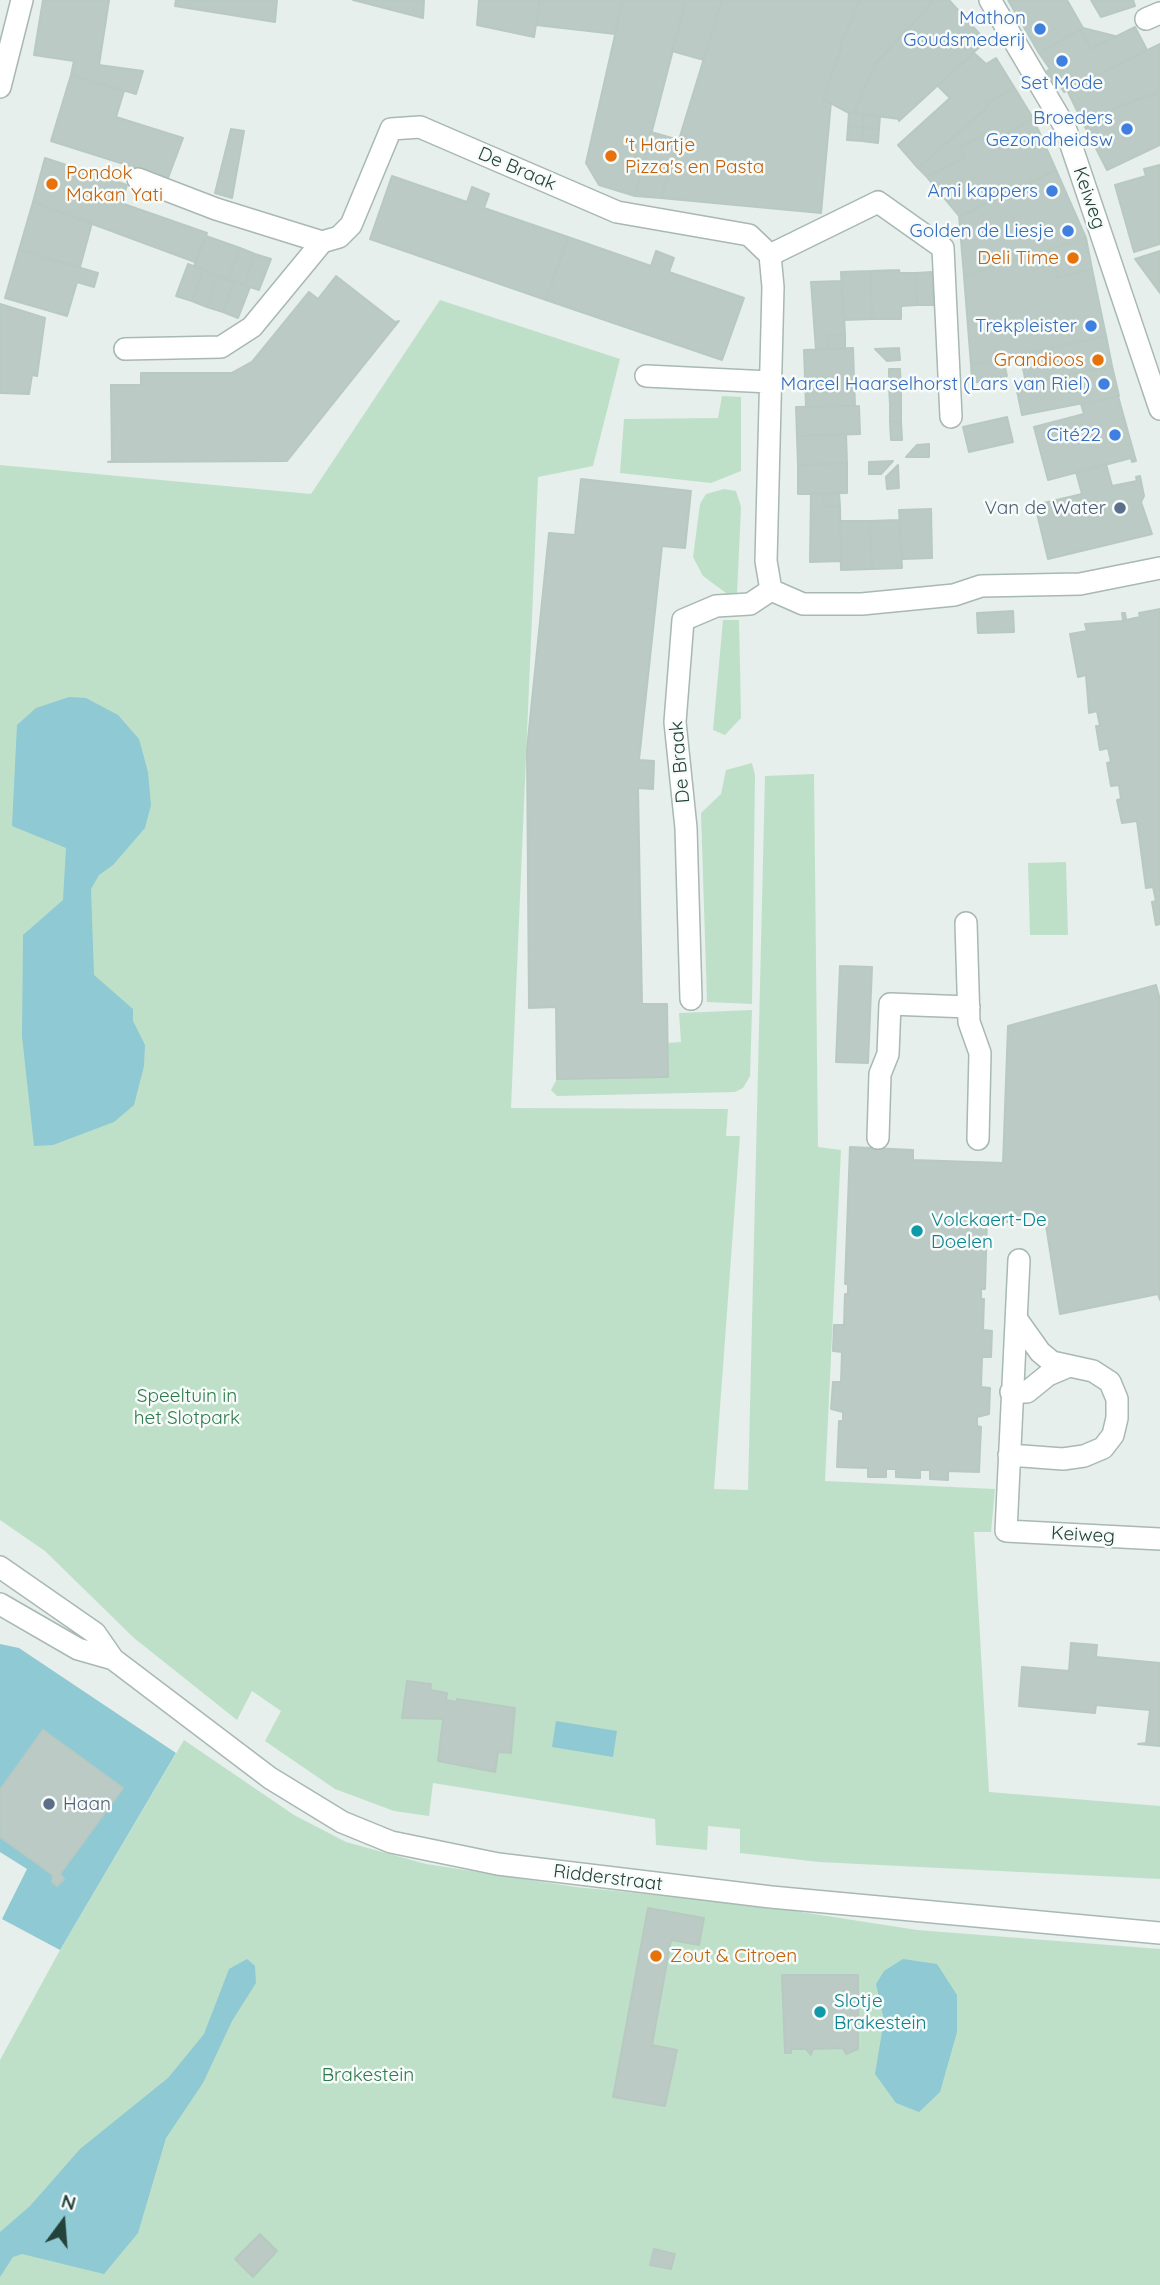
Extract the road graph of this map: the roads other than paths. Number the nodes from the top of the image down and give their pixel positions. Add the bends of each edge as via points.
1 (22, 0) edge
2 (990, 0) edge
3 (0, 87) edge
4 (138, 179) dead end
5 (322, 242) junction
6 (770, 255) junction
7 (125, 348) dead end
8 (646, 376) dead end
9 (770, 382) junction
10 (1160, 409) edge
11 (951, 417) dead end
12 (1160, 568) edge
13 (771, 590) junction
14 (966, 923) dead end
15 (691, 999) dead end
16 (969, 1007) junction
17 (878, 1138) dead end
18 (978, 1139) dead end
19 (1019, 1260) dead end
20 (1018, 1321) junction
21 (1067, 1367) junction
22 (1011, 1392) junction
23 (1009, 1455) junction
24 (1160, 1539) edge
25 (0, 1567) edge
26 (0, 1604) edge
27 (113, 1659) junction
28 (1160, 1933) edge

1 - 3 street
2 - 10 street, Keiweg via 1065,127
4 - 5 street
5 - 6 street, De Braak via 339,237 351,225 391,129 420,127 617,212 749,234
5 - 7 street, De Braak via 252,327 221,347
6 - 9 street via 774,288
6 - 11 street via 878,202 943,248
8 - 9 street
9 - 13 street via 766,561
12 - 13 street via 1080,584 981,586 954,595 862,604 803,604
13 - 15 street, De Braak via 750,604 716,606 683,620 675,722 686,828
14 - 16 street
16 - 17 street via 890,1004 888,1054 880,1074
16 - 18 street via 980,1053
19 - 20 street
20 - 21 street via 1040,1352
20 - 22 street via 1013,1333
21 - 22 street via 1027,1392
21 - 23 street via 1093,1371 1110,1382 1117,1399 1113,1435 1103,1448 1084,1456
22 - 23 street
23 - 24 street, Keiweg via 1006,1531
25 - 27 street, Ridderstraat via 95,1633
26 - 27 street, Ridderstraat via 78,1649
27 - 28 street, Ridderstraat via 270,1778 342,1822 391,1842 498,1864 757,1896

